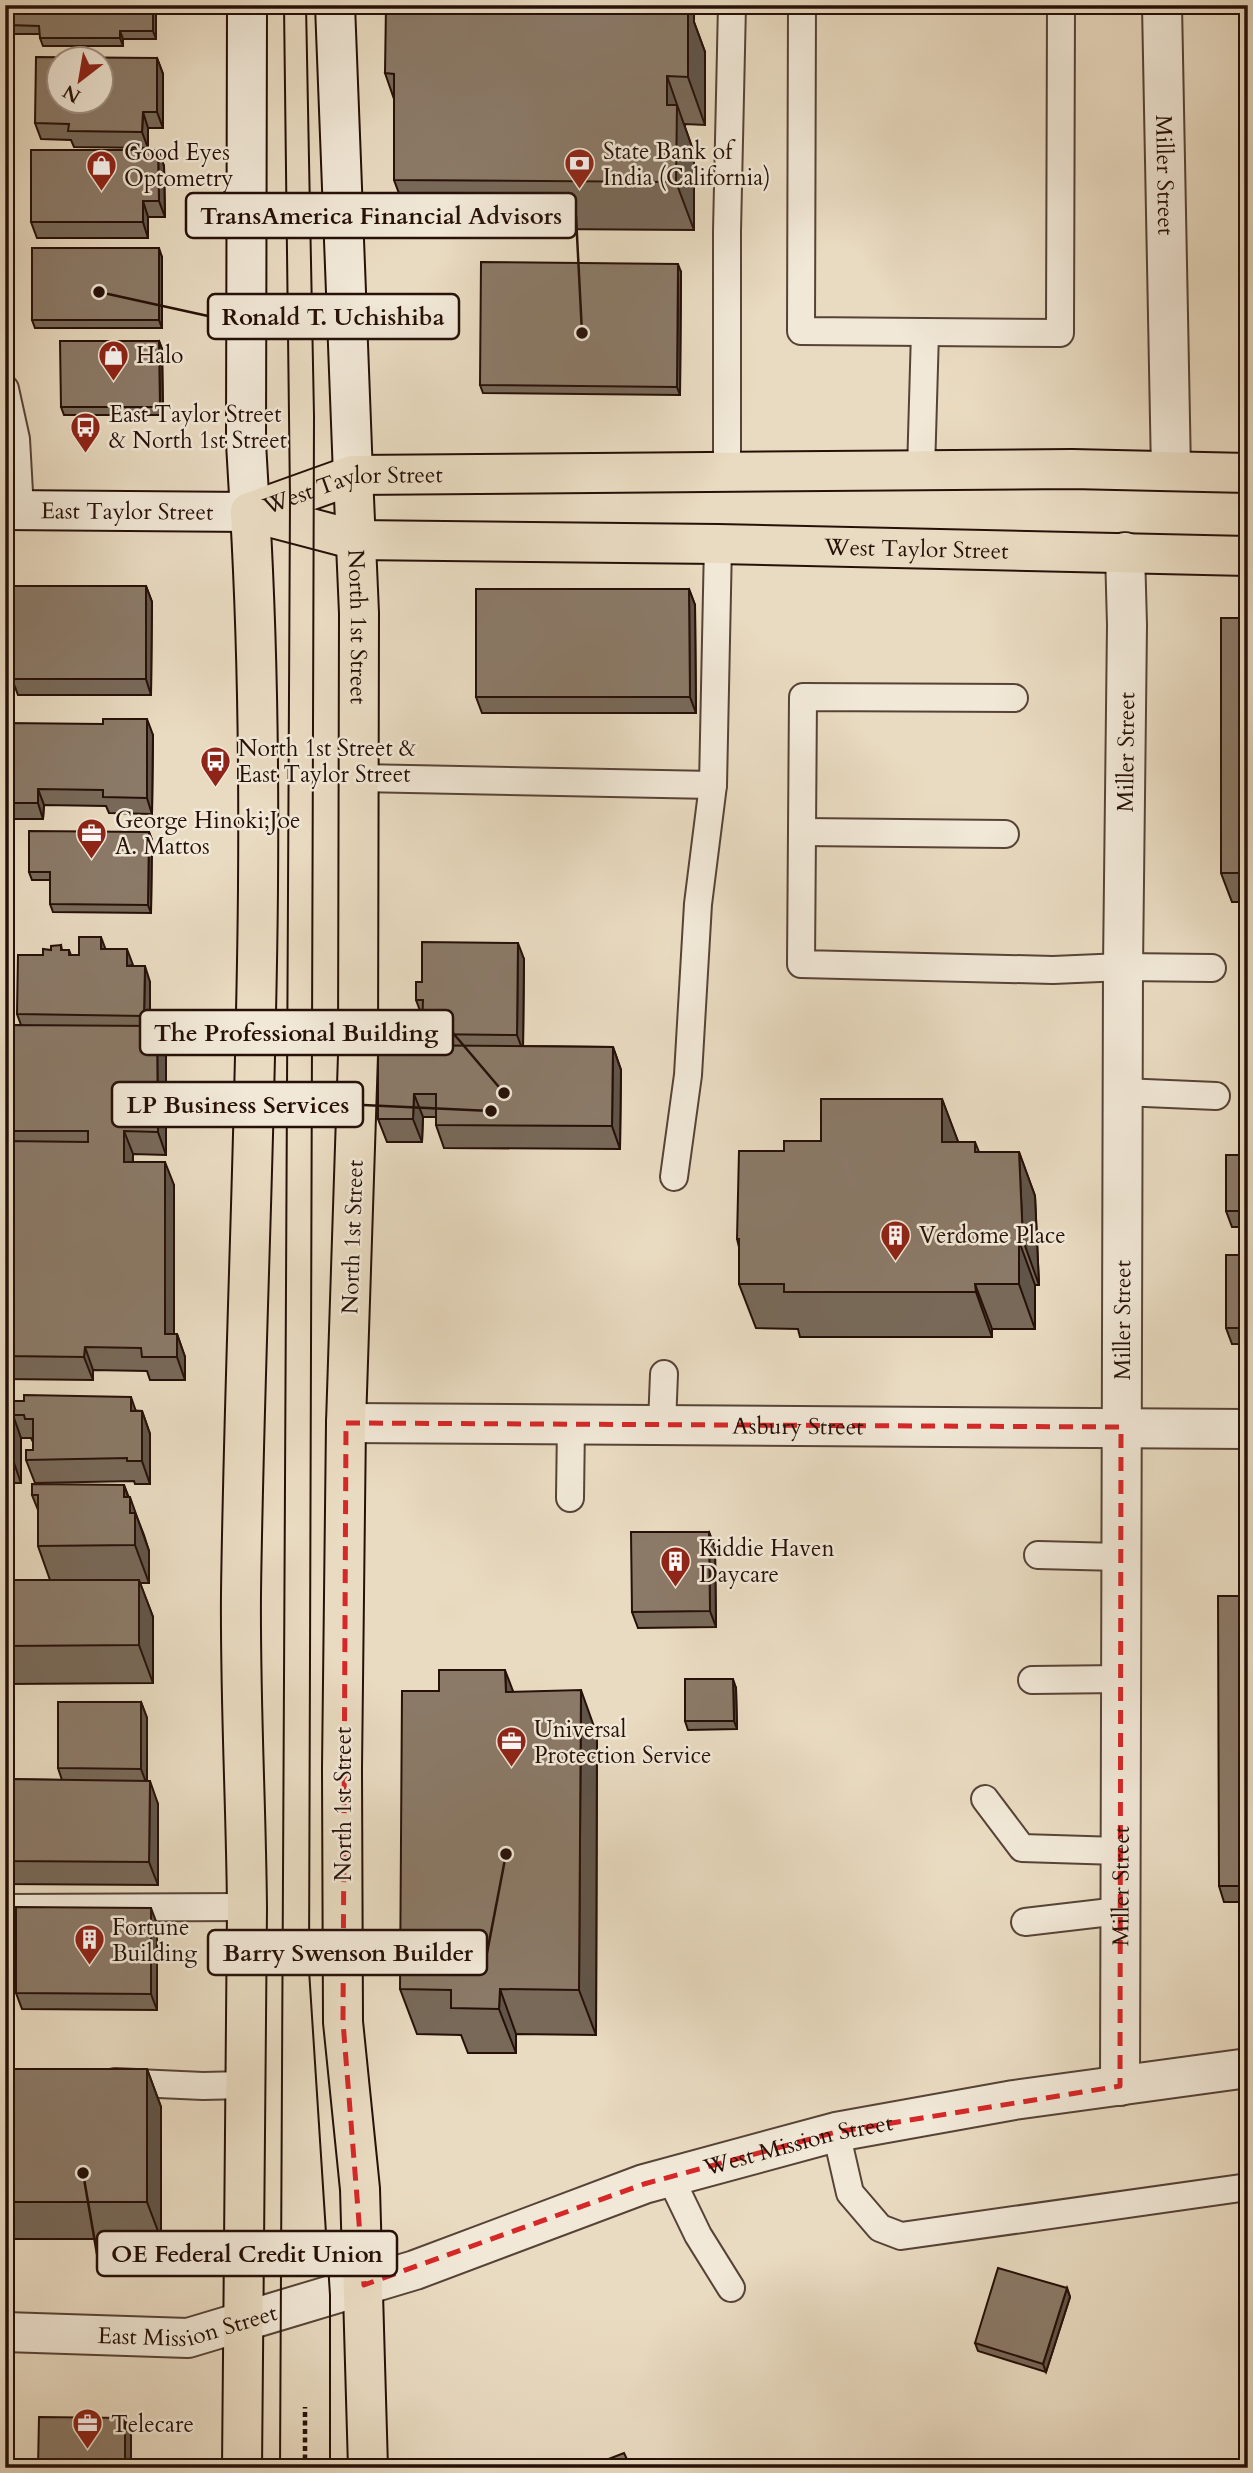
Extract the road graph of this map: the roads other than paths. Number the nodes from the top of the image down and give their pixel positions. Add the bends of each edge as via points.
1 (247, 5) edge
2 (335, 5) edge
3 (732, 5) edge
4 (802, 5) edge
5 (1061, 5) edge
6 (1162, 5) edge
7 (925, 332) junction
8 (5, 389) edge
9 (921, 471) junction
10 (1171, 471) junction
11 (727, 472) junction
12 (1248, 473) edge
13 (353, 474) junction
14 (12, 510) edge
15 (250, 512) junction
16 (356, 540) junction
17 (718, 544) junction
18 (1125, 552) junction
19 (1248, 556) edge
20 (1014, 698) dead end
21 (359, 778) junction
22 (713, 785) junction
23 (802, 832) junction
24 (1005, 834) dead end
25 (1123, 967) junction
26 (1212, 968) dead end
27 (1122, 1092) junction
28 (1216, 1096) dead end
29 (674, 1177) dead end
30 (664, 1374) dead end
31 (346, 1423) junction
32 (571, 1424) junction
33 (662, 1424) junction
34 (1121, 1427) junction
35 (1248, 1429) edge
36 (570, 1498) dead end
37 (1038, 1555) dead end
38 (1120, 1557) junction
39 (1120, 1679) junction
40 (1032, 1680) dead end
41 (985, 1798) dead end
42 (1119, 1851) junction
43 (247, 1907) junction
44 (5, 1908) edge
45 (1119, 1911) junction
46 (1025, 1922) dead end
47 (1248, 2068) edge
48 (95, 2082) edge
49 (245, 2085) junction
50 (1120, 2086) junction
51 (836, 2132) junction
52 (670, 2177) junction
53 (1248, 2187) edge
54 (364, 2285) junction
55 (732, 2288) dead end
56 (245, 2321) junction
57 (5, 2332) edge
58 (242, 2468) edge
59 (369, 2468) edge

1 - 15 street via 246,443
2 - 13 street, North 1st Street
3 - 11 lane
4 - 7 lane via 801,331
5 - 7 lane via 1060,333
6 - 10 street, Miller Street
7 - 9 lane
8 - 14 lane via 16,439
9 - 10 main road, West Taylor Street
9 - 11 main road, West Taylor Street
10 - 12 main road, West Taylor Street
11 - 13 main road, West Taylor Street
13 - 15 main road, West Taylor Street
13 - 16 main road, North 1st Street
14 - 15 street, East Taylor Street
15 - 16 main road, West Taylor Street
15 - 43 main road via 258,793 241,1597
16 - 17 main road, West Taylor Street
16 - 21 main road, North 1st Street
17 - 18 main road, West Taylor Street
17 - 22 lane
18 - 19 main road, West Taylor Street
18 - 25 street, Miller Street
20 - 23 lane via 803,697
21 - 22 lane
21 - 31 main road, North 1st Street via 358,1055
22 - 29 lane via 698,904 688,1075
23 - 24 lane
23 - 25 lane via 801,964 1053,970
25 - 26 lane
25 - 27 street, Miller Street
27 - 28 lane
27 - 34 street, Miller Street
30 - 33 lane
31 - 32 street, Asbury Street
31 - 54 main road, North 1st Street via 343,2021 360,2189
32 - 33 street, Asbury Street
32 - 36 lane
33 - 34 street, Asbury Street
34 - 35 street, Asbury Street
34 - 38 street, Miller Street
37 - 38 lane
38 - 39 street, Miller Street
39 - 40 lane
39 - 42 street, Miller Street
41 - 42 lane via 1022,1848
42 - 45 street, Miller Street
43 - 44 lane
43 - 49 main road
45 - 46 lane
45 - 50 street, Miller Street
47 - 50 street, West Mission Street
48 - 49 lane
49 - 56 main road
50 - 51 street, West Mission Street
51 - 52 street, West Mission Street
51 - 53 lane via 850,2193 880,2228 901,2236
52 - 54 street, West Mission Street
52 - 55 lane via 698,2235
54 - 56 street, East Mission Street
54 - 59 main road, North 1st Street
56 - 57 street, East Mission Street via 188,2338
56 - 58 main road

